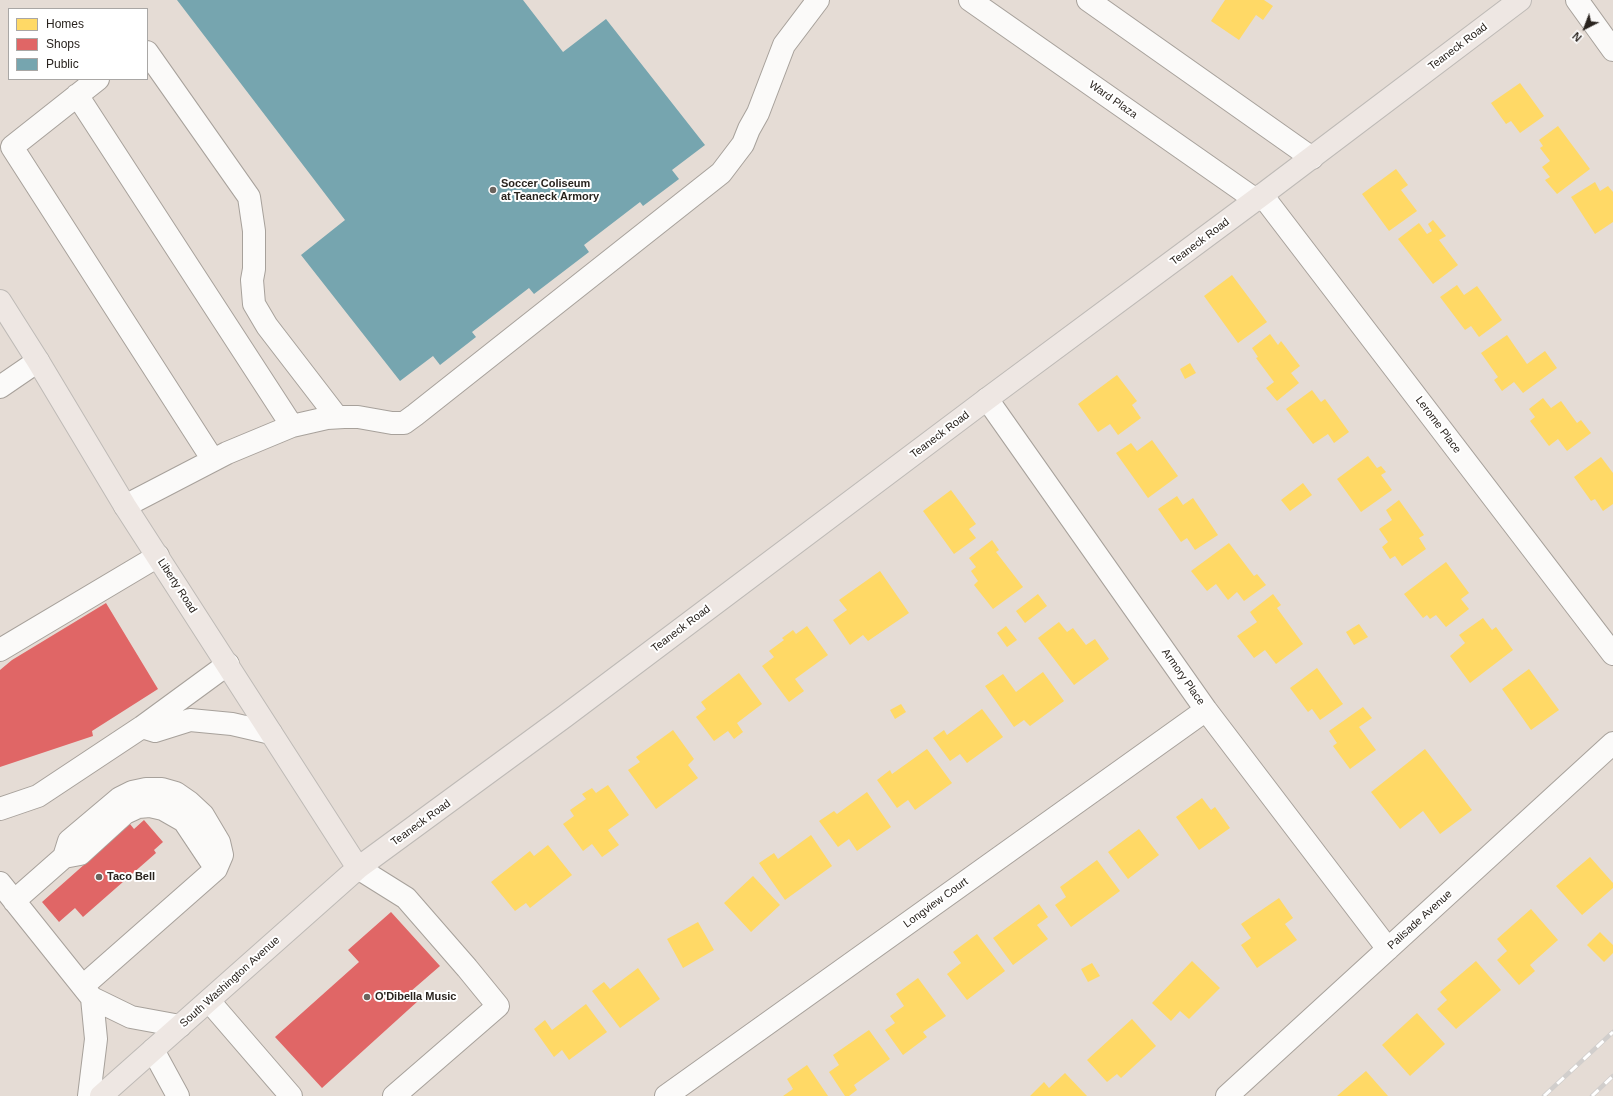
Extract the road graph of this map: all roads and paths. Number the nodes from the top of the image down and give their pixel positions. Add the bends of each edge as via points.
1 (818, 0) edge
2 (970, 0) edge
3 (1088, 0) edge
4 (1520, 0) edge
5 (1577, 0) edge
6 (1613, 50) edge
7 (148, 53) edge
8 (97, 80) edge
9 (77, 95) junction
10 (1312, 158) junction
11 (1259, 198) junction
12 (0, 301) edge
13 (38, 361) junction
14 (0, 386) edge
15 (987, 399) junction
16 (337, 417) junction
17 (292, 426) junction
18 (213, 460) junction
19 (125, 506) junction
20 (158, 556) junction
21 (0, 650) edge
22 (1613, 654) edge
23 (228, 664) junction
24 (1206, 710) junction
25 (142, 727) junction
26 (271, 733) junction
27 (1613, 743) edge
28 (0, 809) edge
29 (358, 868) junction
30 (0, 883) edge
31 (14, 901) junction
32 (1388, 949) junction
33 (88, 992) junction
34 (209, 1001) junction
35 (180, 1026) junction
36 (153, 1050) junction
37 (89, 1096) edge
38 (101, 1096) edge
39 (178, 1096) edge
40 (291, 1096) edge
41 (394, 1096) edge
42 (666, 1096) edge
43 (1227, 1096) edge

1 - 16 street via 784,45 743,144 722,173 404,423
2 - 11 street, Ward Plaza
3 - 10 street
4 - 10 main road, Teaneck Road
5 - 6 street
7 - 16 street via 249,197 254,231 254,304 267,326
8 - 9 street
9 - 17 street
9 - 18 street via 12,147
10 - 11 main road, Teaneck Road
11 - 15 main road, Teaneck Road
11 - 22 street, Lerome Place
12 - 13 main road, Liberty Road
13 - 14 street
13 - 19 main road, Liberty Road
15 - 24 street, Armory Place
15 - 29 main road, Teaneck Road via 577,708
16 - 17 street
17 - 18 street
18 - 19 street
19 - 20 main road, Liberty Road
20 - 21 street
20 - 23 main road, Liberty Road
23 - 25 street
23 - 26 main road, Liberty Road
24 - 32 street, Armory Place
24 - 42 street, Longview Court
25 - 26 street via 155,731 190,720 232,724
25 - 28 street via 38,796
26 - 29 main road, Liberty Road
27 - 32 street, Palisade Avenue
29 - 34 main road, South Washington Avenue
29 - 41 street via 406,898 498,1006
30 - 31 street
31 - 33 street
31 - 33 street via 64,857 80,854 125,813 138,807 150,806 163,809 184,821 216,869
32 - 43 street, Palisade Avenue
33 - 35 street via 131,1017
33 - 37 street via 96,1039
34 - 35 main road, South Washington Avenue
34 - 40 street
35 - 36 main road, South Washington Avenue
36 - 38 main road, South Washington Avenue
36 - 39 street

